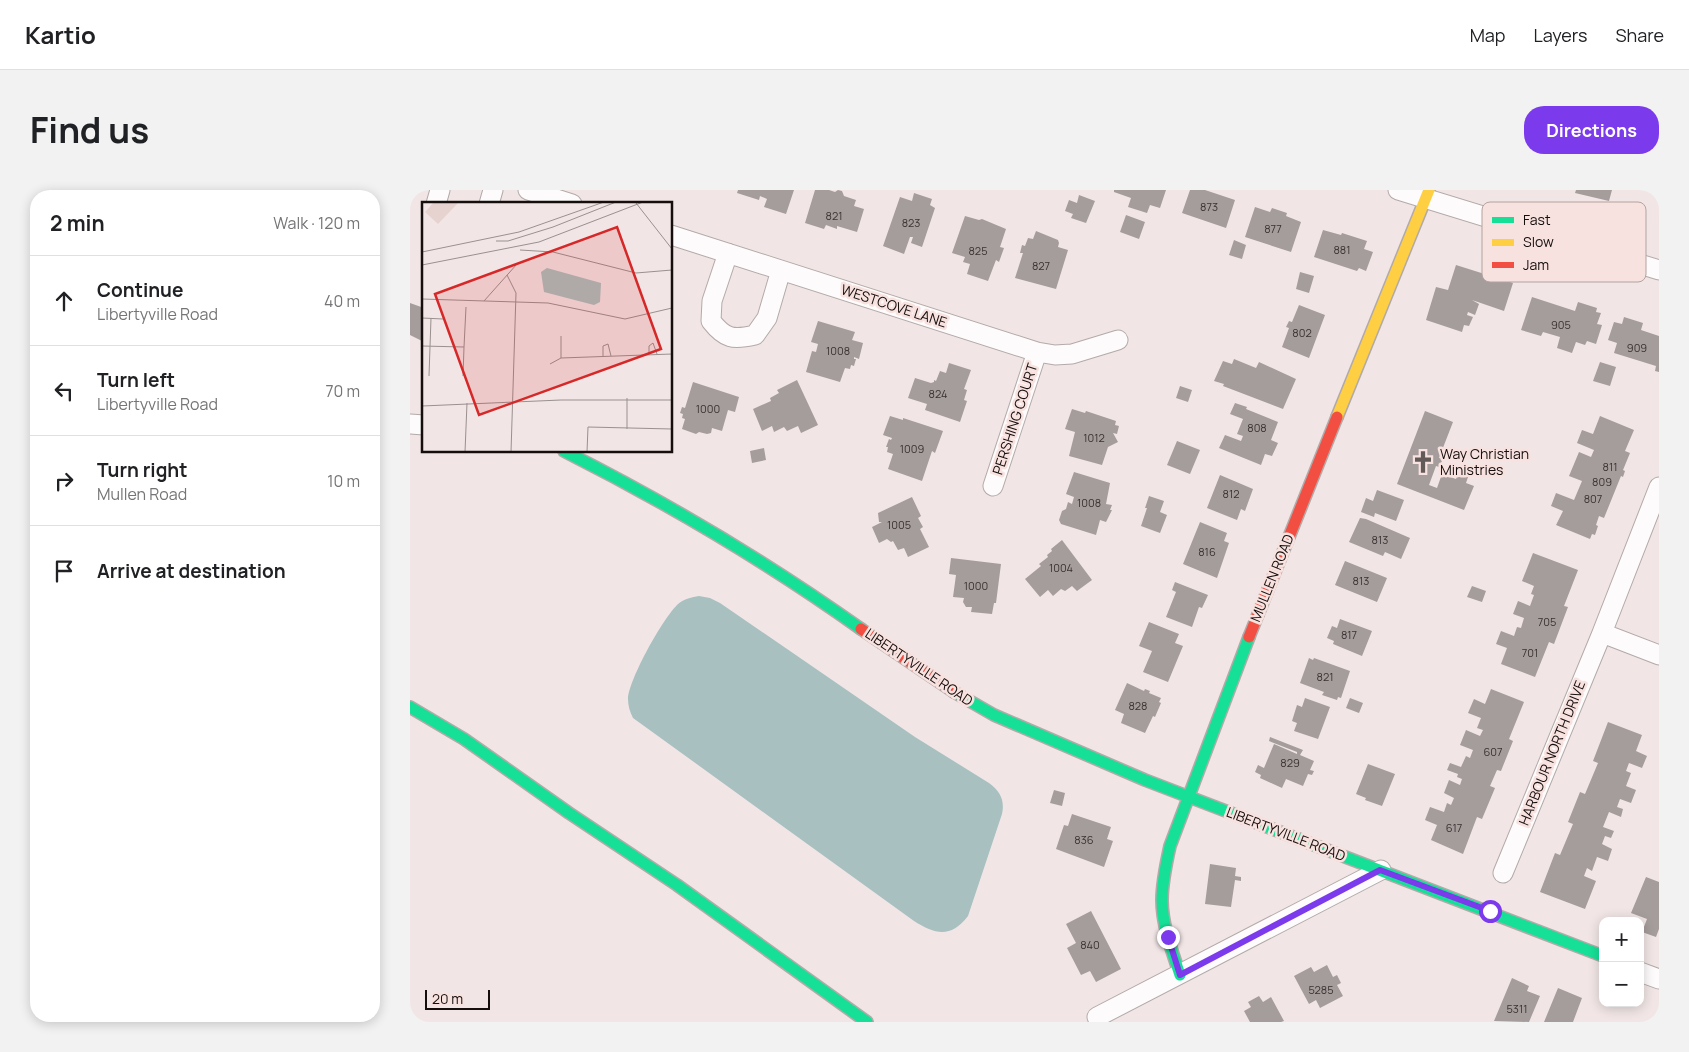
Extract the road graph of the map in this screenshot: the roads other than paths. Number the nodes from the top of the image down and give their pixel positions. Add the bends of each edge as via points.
1 (528, 190) edge
2 (1398, 190) edge
3 (1427, 194) edge
4 (566, 202) edge
5 (1482, 212) edge
6 (672, 235) edge
7 (728, 253) junction
8 (1646, 266) edge
9 (781, 270) junction
10 (1659, 270) edge
11 (1118, 340) dead end
12 (1037, 352) junction
13 (566, 452) edge
14 (993, 486) dead end
15 (1659, 487) edge
16 (1602, 633) junction
17 (1659, 655) edge
18 (410, 707) edge
19 (1188, 797) junction
20 (1380, 870) junction
21 (1503, 873) dead end
22 (1599, 954) edge
23 (1644, 973) edge
24 (1180, 975) junction
25 (1659, 979) edge
26 (1097, 1017) dead end
27 (867, 1022) edge

1 - 4 street
2 - 3 street
3 - 5 street
3 - 19 main road, MULLEN ROAD via 1243,651
6 - 7 street, WESTCOVE LANE
7 - 9 street, WESTCOVE LANE
7 - 9 street via 712,301 711,321 720,333 738,339 755,335 767,318
8 - 10 street
9 - 12 street, WESTCOVE LANE
11 - 12 street, WESTCOVE LANE via 1072,354
12 - 14 street, PERSHING COURT
13 - 19 main road, LIBERTYVILLE ROAD via 740,547 924,674 973,704
15 - 16 street, HARBOUR NORTH DRIVE
16 - 17 street
16 - 21 street, HARBOUR NORTH DRIVE
18 - 27 main road via 464,739 678,885
19 - 20 main road, LIBERTYVILLE ROAD
19 - 24 main road, MULLEN ROAD via 1170,846 1162,906
20 - 22 main road, LIBERTYVILLE ROAD
20 - 24 street
23 - 25 street
24 - 26 street

